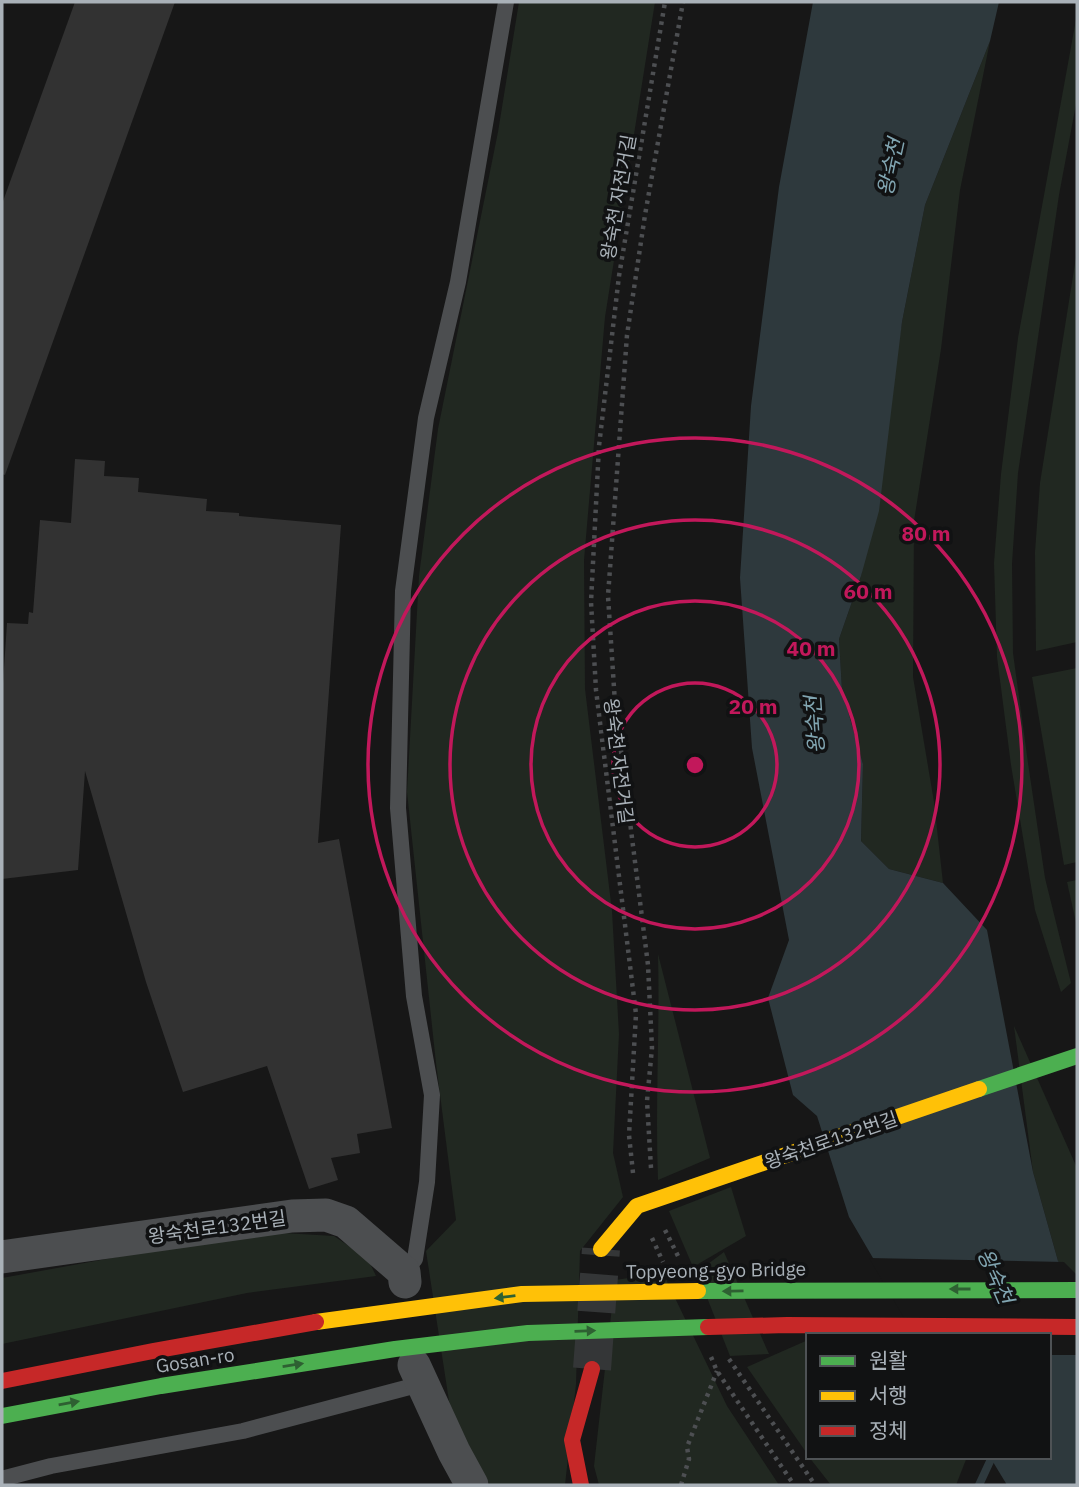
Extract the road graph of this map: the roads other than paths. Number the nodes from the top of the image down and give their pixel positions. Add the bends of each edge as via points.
1 (506, 2) edge
2 (1077, 1055) edge
3 (601, 1249) tunnel mouth
4 (2, 1256) edge
5 (404, 1277) joint
6 (1077, 1290) edge
7 (358, 1315) joint
8 (1077, 1327) edge
9 (410, 1366) junction
10 (592, 1369) tunnel mouth
11 (2, 1381) edge
12 (2, 1416) edge
13 (2, 1482) edge
14 (472, 1485) edge
15 (581, 1485) edge

1 - 5 lane via 458,282 426,418 403,591 398,808 414,996 432,1095 427,1182 415,1259
2 - 3 street, 왕숙천로132번길 via 637,1206
4 - 5 street, 왕숙천로132번길 via 326,1215 346,1222
6 -> 7 street, Topyeong-gyo Bridge via 522,1294
7 - 11 street, Gosan-ro
9 -> 8 street via 527,1333 788,1325
12 -> 9 street, Gosan-ro via 161,1386
9 - 13 lane via 243,1431 51,1466
9 - 14 street
10 - 15 street via 572,1440

